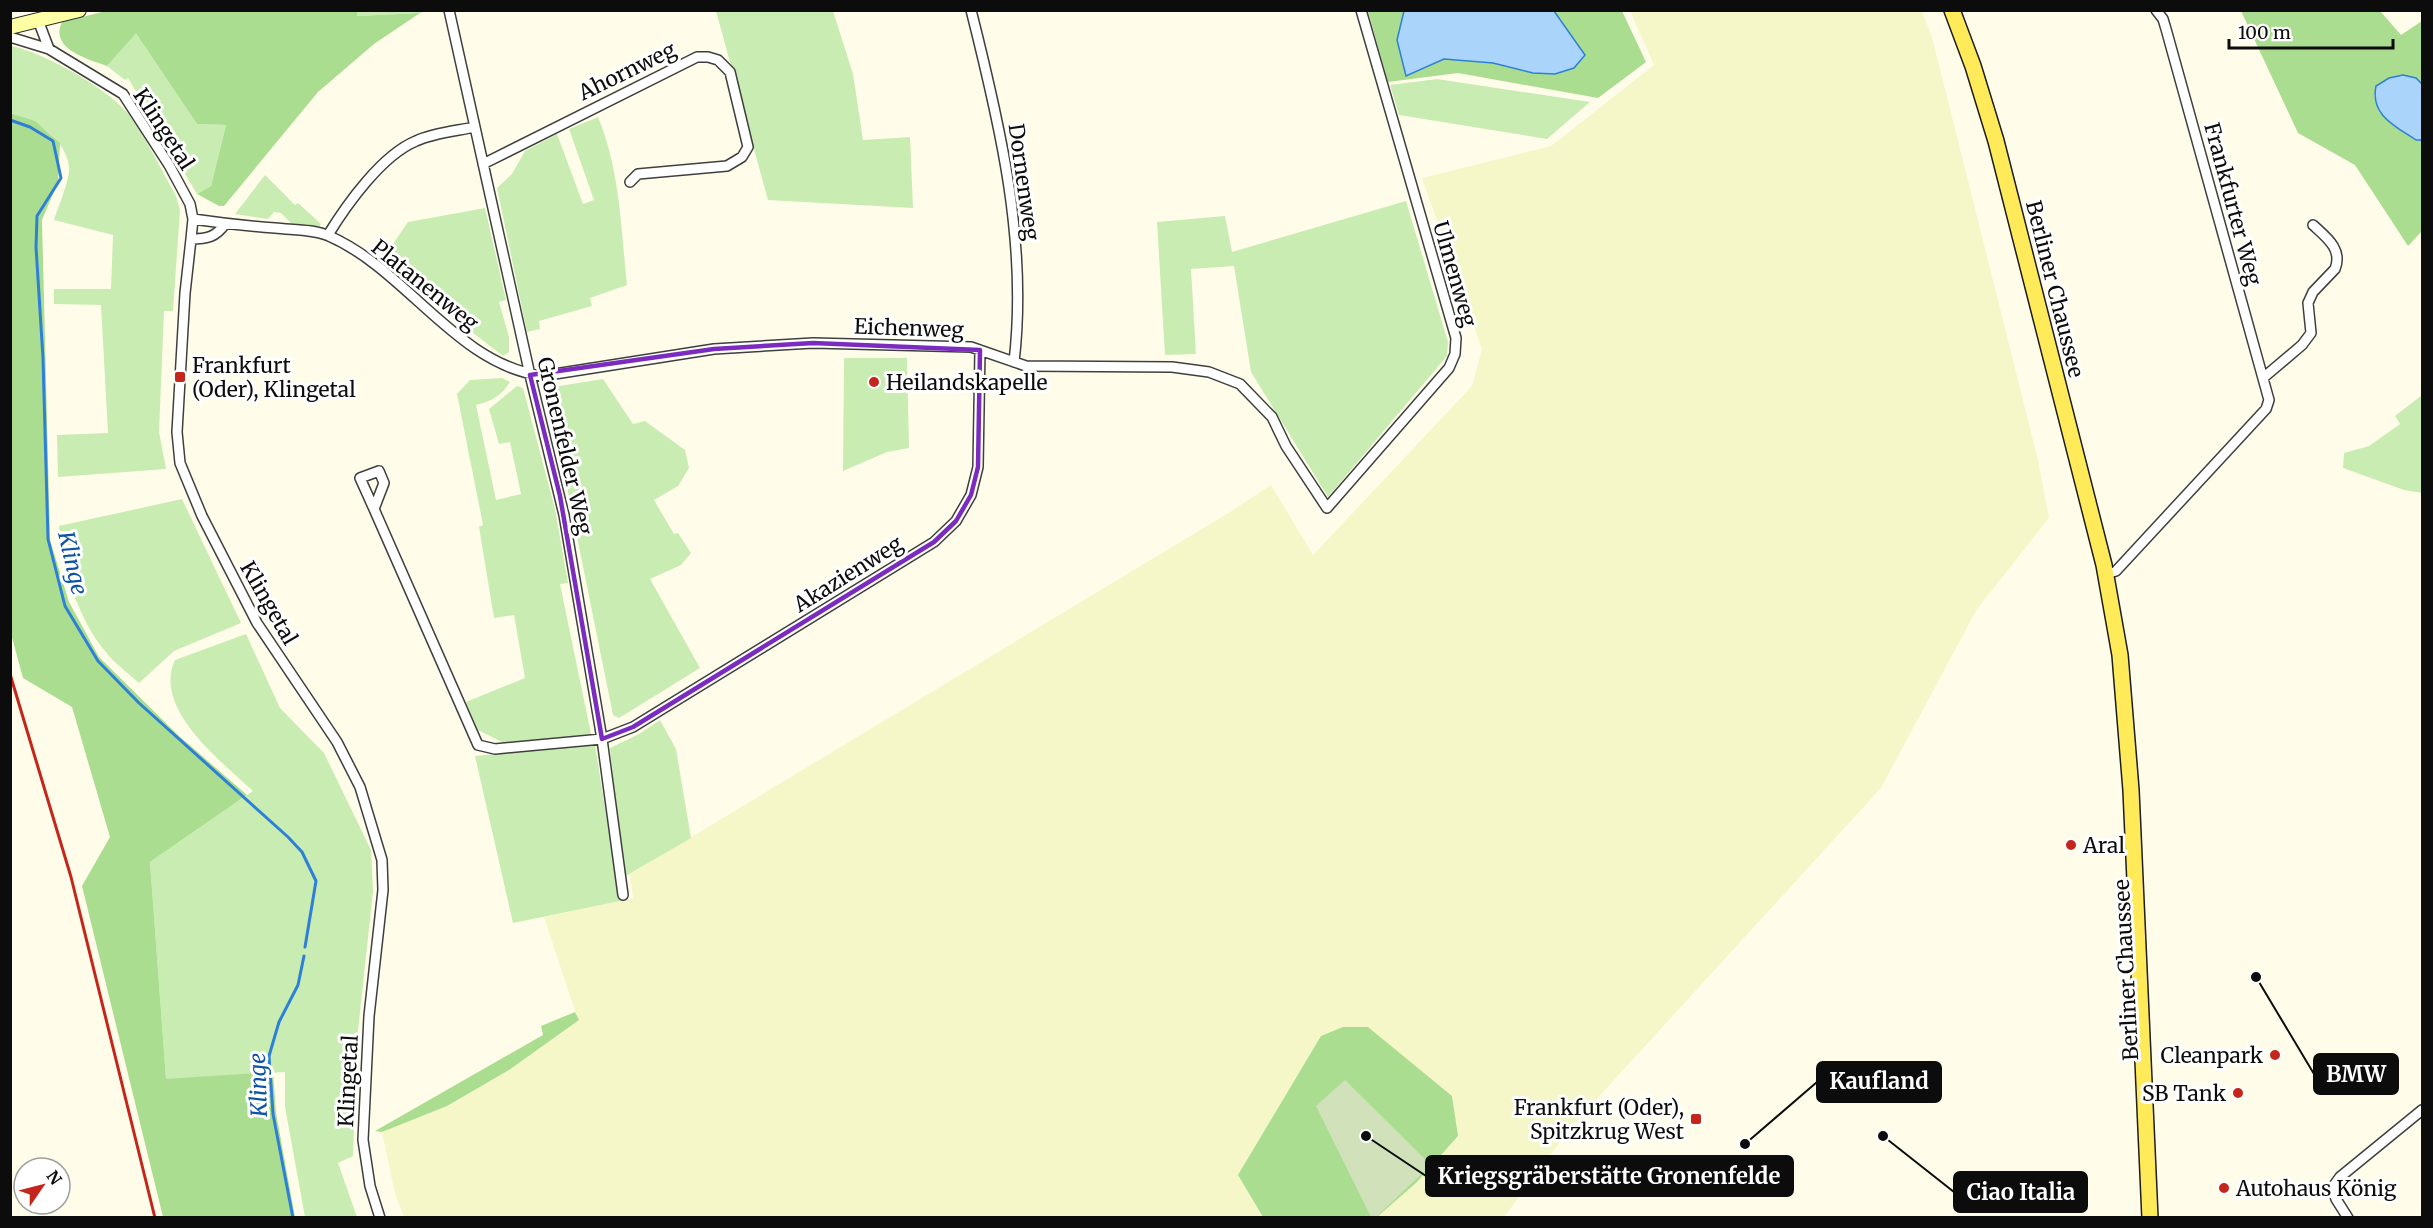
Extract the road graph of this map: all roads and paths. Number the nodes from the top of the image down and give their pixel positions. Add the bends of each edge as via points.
1 (79, 10) edge
2 (971, 10) edge
3 (1361, 10) edge
4 (1952, 10) edge
5 (2156, 10) edge
6 (450, 11) edge
7 (38, 20) junction
8 (10, 27) edge
9 (10, 37) edge
10 (49, 49) junction
11 (475, 127) junction
12 (483, 164) junction
13 (630, 182) dead end
14 (193, 219) junction
15 (225, 224) junction
16 (2313, 225) dead end
17 (328, 235) junction
18 (191, 240) junction
19 (980, 350) junction
20 (1014, 362) junction
21 (530, 375) junction
22 (2263, 378) junction
23 (1327, 508) joint
24 (374, 509) dead end
25 (2110, 575) junction
26 (602, 739) junction
27 (623, 895) dead end
28 (2422, 1110) edge
29 (381, 1218) edge
30 (2150, 1218) edge
31 (2158, 1218) edge
32 (2348, 1218) edge

1 - 7 main road
2 - 20 street, Dornenweg via 993,98 1012,201 1017,259
3 - 23 street, Ulmenweg via 1455,338 1455,354 1449,369
4 - 25 main road, Berliner Chaussee via 1993,129
5 - 22 street, Frankfurter Weg via 2166,29
6 - 11 street, Gronenfelder Weg
7 - 8 main road
7 - 10 street
9 - 10 street, Klingetal
10 - 14 street, Klingetal via 123,94 170,165 190,204
11 - 12 street, Gronenfelder Weg
11 - 17 street via 417,140 401,150 364,187
12 - 13 street, Ahornweg via 698,57 718,60 730,72 748,147 742,157 727,166 638,174
12 - 21 street, Gronenfelder Weg
14 - 15 street, Platanenweg
14 - 18 street, Klingetal
15 - 17 street, Platanenweg
15 - 18 street via 217,235
16 - 22 street via 2332,242 2337,265 2307,303 2311,333
17 - 21 street, Platanenweg via 382,268 488,358
18 - 29 street, Klingetal via 177,432 180,463 206,525 258,623 337,742 360,787 382,860 383,890 369,1016 363,1140 370,1186
19 - 20 street, Eichenweg
19 - 21 street, Eichenweg via 813,343 714,349
19 - 26 street, Akazienweg via 978,467 971,495 956,521 934,542 849,595 633,727
20 - 23 street, Eichenweg via 1026,366 1172,367 1209,372 1240,384 1272,417 1286,446
21 - 26 street, Gronenfelder Weg via 564,515
22 - 25 street, Frankfurter Weg via 2269,400 2266,410
24 - 26 street via 478,746 495,749
25 - 30 main road, Berliner Chaussee via 2131,790
25 - 31 main road, Berliner Chaussee via 2130,653
26 - 27 street, Gronenfelder Weg
28 - 32 street via 2340,1177 2332,1188

